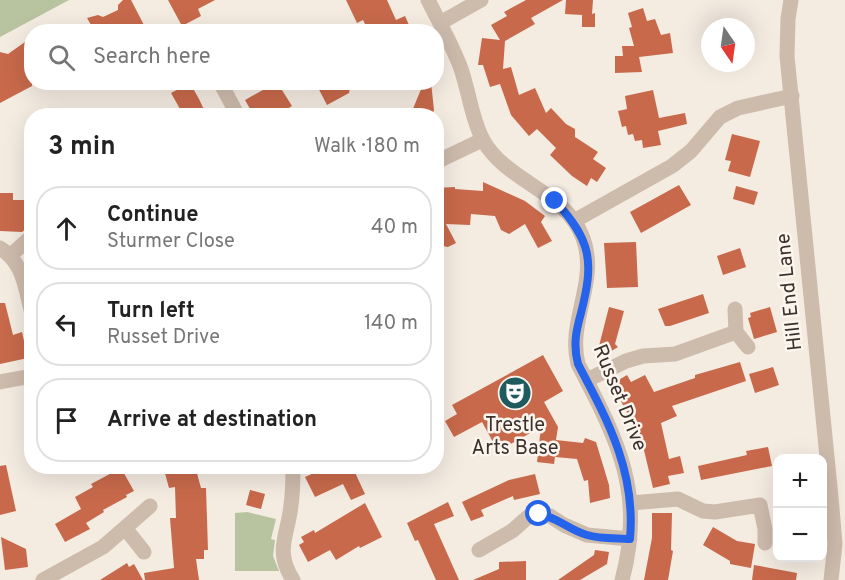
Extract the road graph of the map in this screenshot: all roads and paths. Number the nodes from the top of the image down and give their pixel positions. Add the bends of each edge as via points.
1 (428, 0) edge
2 (481, 0) edge
3 (791, 0) edge
4 (440, 23) joint
5 (444, 32) edge
6 (226, 90) edge
7 (792, 96) junction
8 (234, 108) edge
9 (482, 140) junction
10 (444, 158) edge
11 (574, 221) junction
12 (24, 241) edge
13 (5, 252) edge
14 (24, 284) edge
15 (735, 309) dead end
16 (736, 332) junction
17 (748, 347) dead end
18 (24, 378) edge
19 (587, 380) junction
20 (0, 382) edge
21 (293, 474) edge
22 (631, 503) junction
23 (150, 506) dead end
24 (125, 528) junction
25 (630, 539) junction
26 (765, 543) dead end
27 (479, 550) dead end
28 (144, 552) dead end
29 (43, 580) edge
30 (292, 580) edge
31 (622, 580) edge
32 (831, 580) edge

1 - 4 street, Russet Drive
2 - 4 street
3 - 7 street, Hill End Lane via 787,56
5 - 9 street, Russet Drive via 459,65
6 - 8 street
7 - 11 street via 738,108 720,117 691,151 672,166
7 - 32 street, Hill End Lane via 835,544
9 - 10 street
9 - 11 street, Russet Drive via 495,156 555,201
11 - 19 street, Russet Drive via 583,237 589,270 575,350
12 - 13 street
13 - 14 street via 19,266
15 - 16 street
16 - 17 street
16 - 19 street via 675,354 626,361
18 - 20 street
19 - 22 street, Russet Drive via 619,447
21 - 30 street via 283,557
22 - 25 street, Russet Drive
22 - 26 street via 678,499 703,511 715,512 762,498
23 - 24 street
24 - 28 street
24 - 29 street via 103,547
25 - 27 street via 587,536 539,514 528,517
25 - 31 street, Russet Drive

